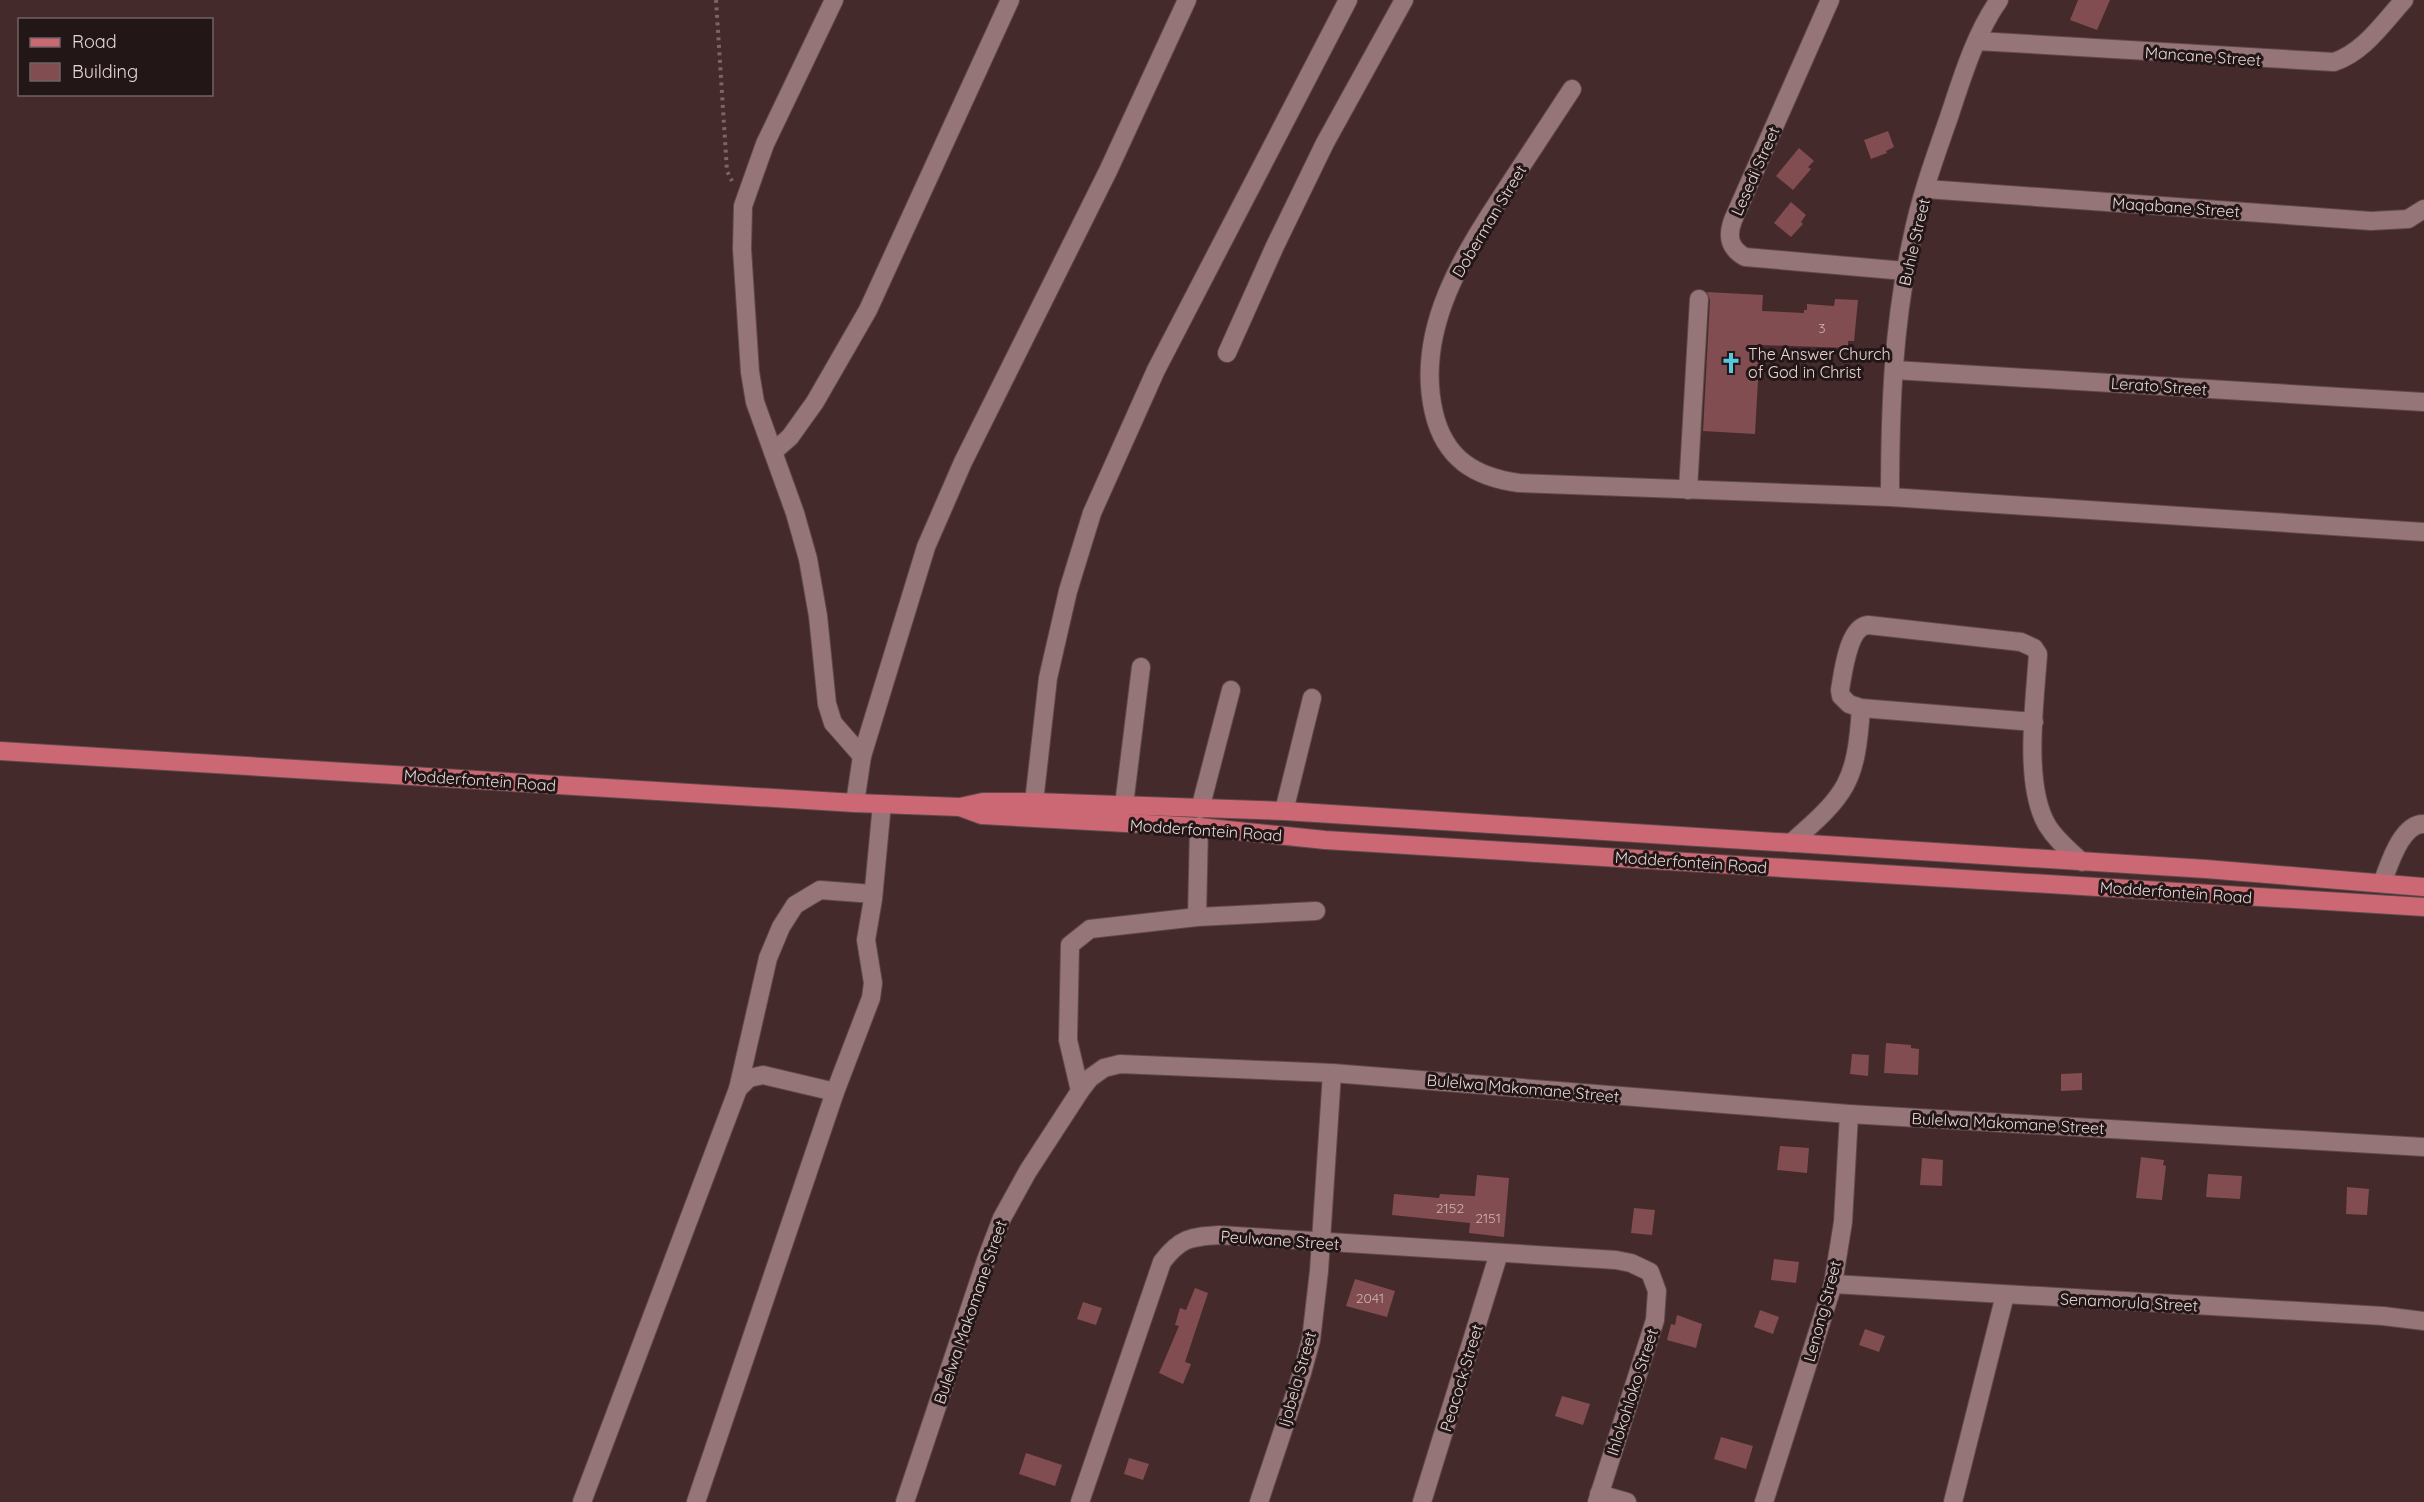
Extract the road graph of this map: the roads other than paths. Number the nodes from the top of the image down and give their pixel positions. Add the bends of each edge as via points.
1 (834, 0) edge
2 (1010, 0) edge
3 (1187, 0) edge
4 (1348, 0) edge
5 (1404, 0) edge
6 (1830, 0) edge
7 (1999, 0) edge
8 (2403, 0) edge
9 (1977, 41) junction
10 (1572, 89) dead end
11 (1926, 189) junction
12 (2424, 209) edge
13 (1905, 271) junction
14 (1699, 299) dead end
15 (1227, 353) dead end
16 (1894, 369) junction
17 (2424, 402) edge
18 (773, 452) junction
19 (1688, 490) junction
20 (1890, 497) junction
21 (2424, 532) edge
22 (1141, 667) dead end
23 (1231, 690) dead end
24 (1312, 698) dead end
25 (1861, 708) junction
26 (2034, 723) junction
27 (0, 751) edge
28 (862, 756) junction
29 (1034, 802) junction
30 (855, 803) junction
31 (882, 804) junction
32 (1124, 805) junction
33 (960, 807) junction
34 (1284, 811) junction
35 (1199, 818) junction
36 (2424, 824) edge
37 (1791, 843) junction
38 (2082, 862) junction
39 (2382, 883) junction
40 (2424, 886) edge
41 (873, 894) junction
42 (2424, 908) edge
43 (1316, 911) dead end
44 (1197, 917) junction
45 (1332, 1073) junction
46 (738, 1089) junction
47 (1080, 1091) junction
48 (835, 1092) junction
49 (1849, 1114) junction
50 (2424, 1147) edge
51 (1321, 1243) junction
52 (1499, 1253) junction
53 (1654, 1280) joint
54 (1833, 1284) junction
55 (2005, 1295) junction
56 (2424, 1321) edge
57 (1598, 1498) edge
58 (582, 1502) edge
59 (696, 1502) edge
60 (904, 1502) edge
61 (1080, 1502) edge
62 (1259, 1502) edge
63 (1422, 1502) edge
64 (1627, 1502) edge
65 (1764, 1502) edge
66 (1953, 1502) edge

1 - 18 street via 765,144 743,206 750,372 755,402
2 - 18 street via 868,310 815,402 790,437
3 - 28 street via 930,537
4 - 29 street via 1156,370 1092,513 1068,591 1048,678
5 - 15 street via 1324,143
6 - 13 street, Lesedi Street via 1728,232 1731,244 1745,257
7 - 9 street, Buhle Street
8 - 9 street, Mancane Street via 2359,49 2334,62
9 - 11 street, Buhle Street
10 - 19 street, Doberman Street via 1469,249 1439,313 1430,377 1438,430 1462,463 1497,480
11 - 12 street, Maqabane Street via 2370,221 2408,219
11 - 13 street, Buhle Street
13 - 16 street, Buhle Street
14 - 19 street
16 - 17 street, Lerato Street
16 - 20 street, Buhle Street
18 - 28 street via 808,559 827,704 833,723
19 - 20 street
20 - 21 street
22 - 32 street
23 - 35 street
24 - 34 street
25 - 26 street
25 - 26 street via 1844,701 1840,690 1855,633 1868,625 2029,644 2038,654
25 - 37 street via 1859,744 1851,778 1834,803
26 - 38 street via 2033,775 2040,807 2058,840
27 - 30 main road, Modderfontein Road
28 - 30 street
29 - 32 main road, Modderfontein Road
29 - 33 main road, Modderfontein Road via 983,802
30 - 31 main road, Modderfontein Road
31 - 33 main road, Modderfontein Road
31 - 41 street
32 - 35 main road, Modderfontein Road
33 - 35 main road, Modderfontein Road via 982,815 1014,818
34 - 35 main road, Modderfontein Road
34 - 37 main road, Modderfontein Road
35 - 42 main road, Modderfontein Road via 1325,840
35 - 44 street
36 - 39 street via 2408,831 2395,849
37 - 38 main road, Modderfontein Road
38 - 39 main road, Modderfontein Road
39 - 40 main road, Modderfontein Road
41 - 46 street via 820,890 795,905 768,958
41 - 48 street via 866,940 873,982 871,998
43 - 44 street
44 - 47 street via 1090,929 1070,945 1068,1040
45 - 47 street, Bulelwa Makomane Street via 1120,1064 1104,1068
45 - 49 street, Bulelwa Makomane Street
45 - 51 street, Ijobela Street
46 - 48 street via 749,1078 763,1075
46 - 58 street
47 - 60 street, Bulelwa Makomane Street via 1002,1218
48 - 59 street
49 - 50 street, Bulelwa Makomane Street
49 - 54 street, Lenong Street via 1843,1222
51 - 52 street, Peulwane Street
51 - 61 street, Peulwane Street via 1219,1235 1195,1237 1174,1246 1154,1281
51 - 62 street, Ijobela Street via 1311,1340
52 - 53 street, Peulwane Street via 1631,1263 1650,1272
52 - 63 street, Peacock Street
53 - 57 street, Ihlokohloko Street via 1655,1320
54 - 55 street, Senamorula Street
54 - 65 street, Lenong Street
55 - 56 street, Senamorula Street
55 - 66 street
57 - 64 street

